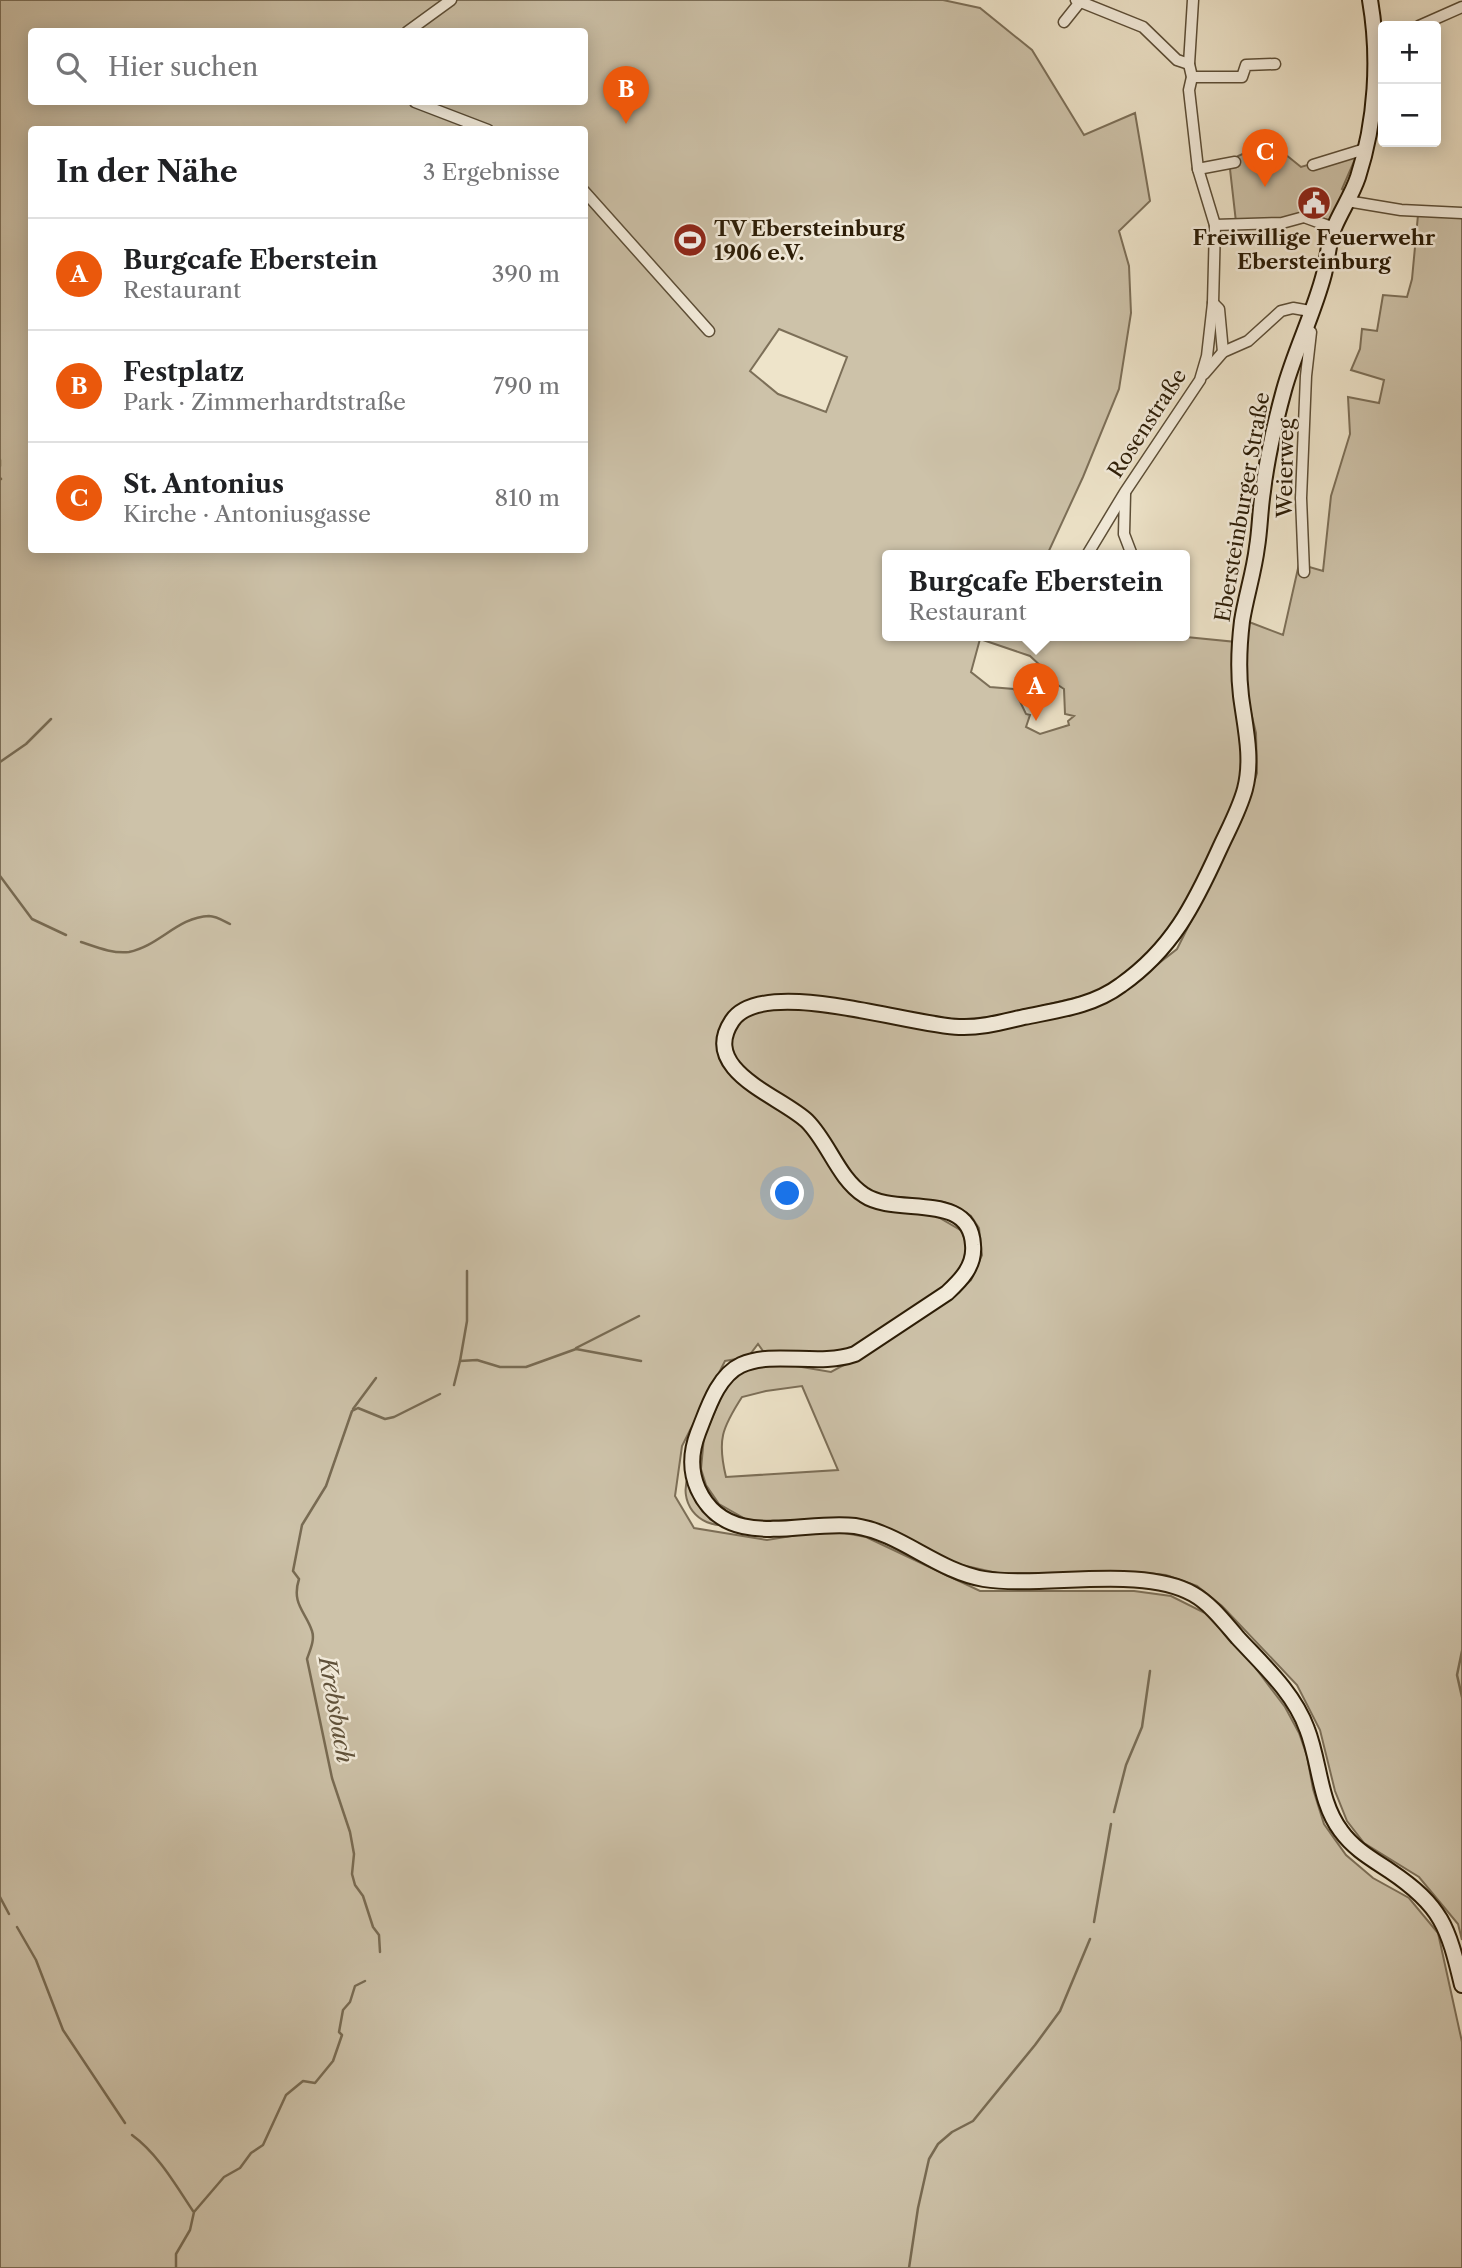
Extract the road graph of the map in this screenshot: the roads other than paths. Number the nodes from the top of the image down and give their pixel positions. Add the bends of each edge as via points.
1 (451, 0) edge
2 (1193, 0) edge
3 (1370, 0) edge
4 (1078, 1) edge
5 (1462, 7) edge
6 (1430, 21) edge
7 (1064, 22) dead end
8 (412, 28) edge
9 (1378, 43) edge
10 (1189, 64) junction
11 (1275, 64) dead end
12 (1378, 68) edge
13 (1192, 77) junction
14 (423, 105) edge
15 (478, 126) edge
16 (1365, 149) junction
17 (1235, 162) dead end
18 (1313, 165) dead end
19 (1198, 169) junction
20 (588, 195) edge
21 (1346, 201) junction
22 (1462, 213) edge
23 (1215, 225) junction
24 (1334, 228) junction
25 (1213, 303) junction
26 (1310, 311) junction
27 (1305, 327) junction
28 (709, 331) dead end
29 (1223, 352) junction
30 (1200, 380) junction
31 (1125, 492) junction
32 (1090, 550) edge
33 (1130, 550) edge
34 (1304, 572) dead end
35 (1462, 1985) edge

1 - 8 street
2 - 10 street, Rosenstraße
3 - 9 street, Ebersteinburger Straße
4 - 7 street
4 - 10 street via 1143,27 1177,60
5 - 6 street
10 - 13 street, Rosenstraße
11 - 13 street via 1246,65 1242,77
12 - 16 street, Ebersteinburger Straße
13 - 19 street, Rosenstraße via 1189,90
14 - 15 street
16 - 18 street
16 - 21 street, Ebersteinburger Straße
17 - 19 street
19 - 23 street, Rosenstraße
20 - 28 street
21 - 22 street
21 - 24 street, Ebersteinburger Straße
23 - 24 street via 1282,223 1304,217
23 - 25 street, Rosenstraße
24 - 26 street, Ebersteinburger Straße
25 - 29 street, Rosenstraße via 1219,309
25 - 30 street, Rosenstraße via 1209,348
26 - 27 street, Ebersteinburger Straße
26 - 29 street via 1281,311 1248,341
27 - 34 street, Weierweg via 1311,332 1301,498
27 - 35 street, Ebersteinburger Straße via 1284,388 1268,459 1238,655 1247,784 1197,899 1178,930 1119,988 1073,1007 948,1027 866,1010 773,1001 749,1006 731,1021 725,1045 735,1070 806,1121 858,1191 880,1204 956,1215 966,1224 974,1247 961,1281 855,1354 824,1361 753,1362 729,1373 705,1415 694,1445 693,1467 695,1482 708,1505 720,1516 751,1529 859,1527 980,1578 1135,1580 1160,1582 1196,1595 1290,1696 1308,1730 1324,1795 1339,1829 1354,1846 1433,1905 1445,1926
29 - 30 street
30 - 31 street, Rosenstraße
31 - 32 street, Rosenstraße
31 - 33 street via 1124,534

